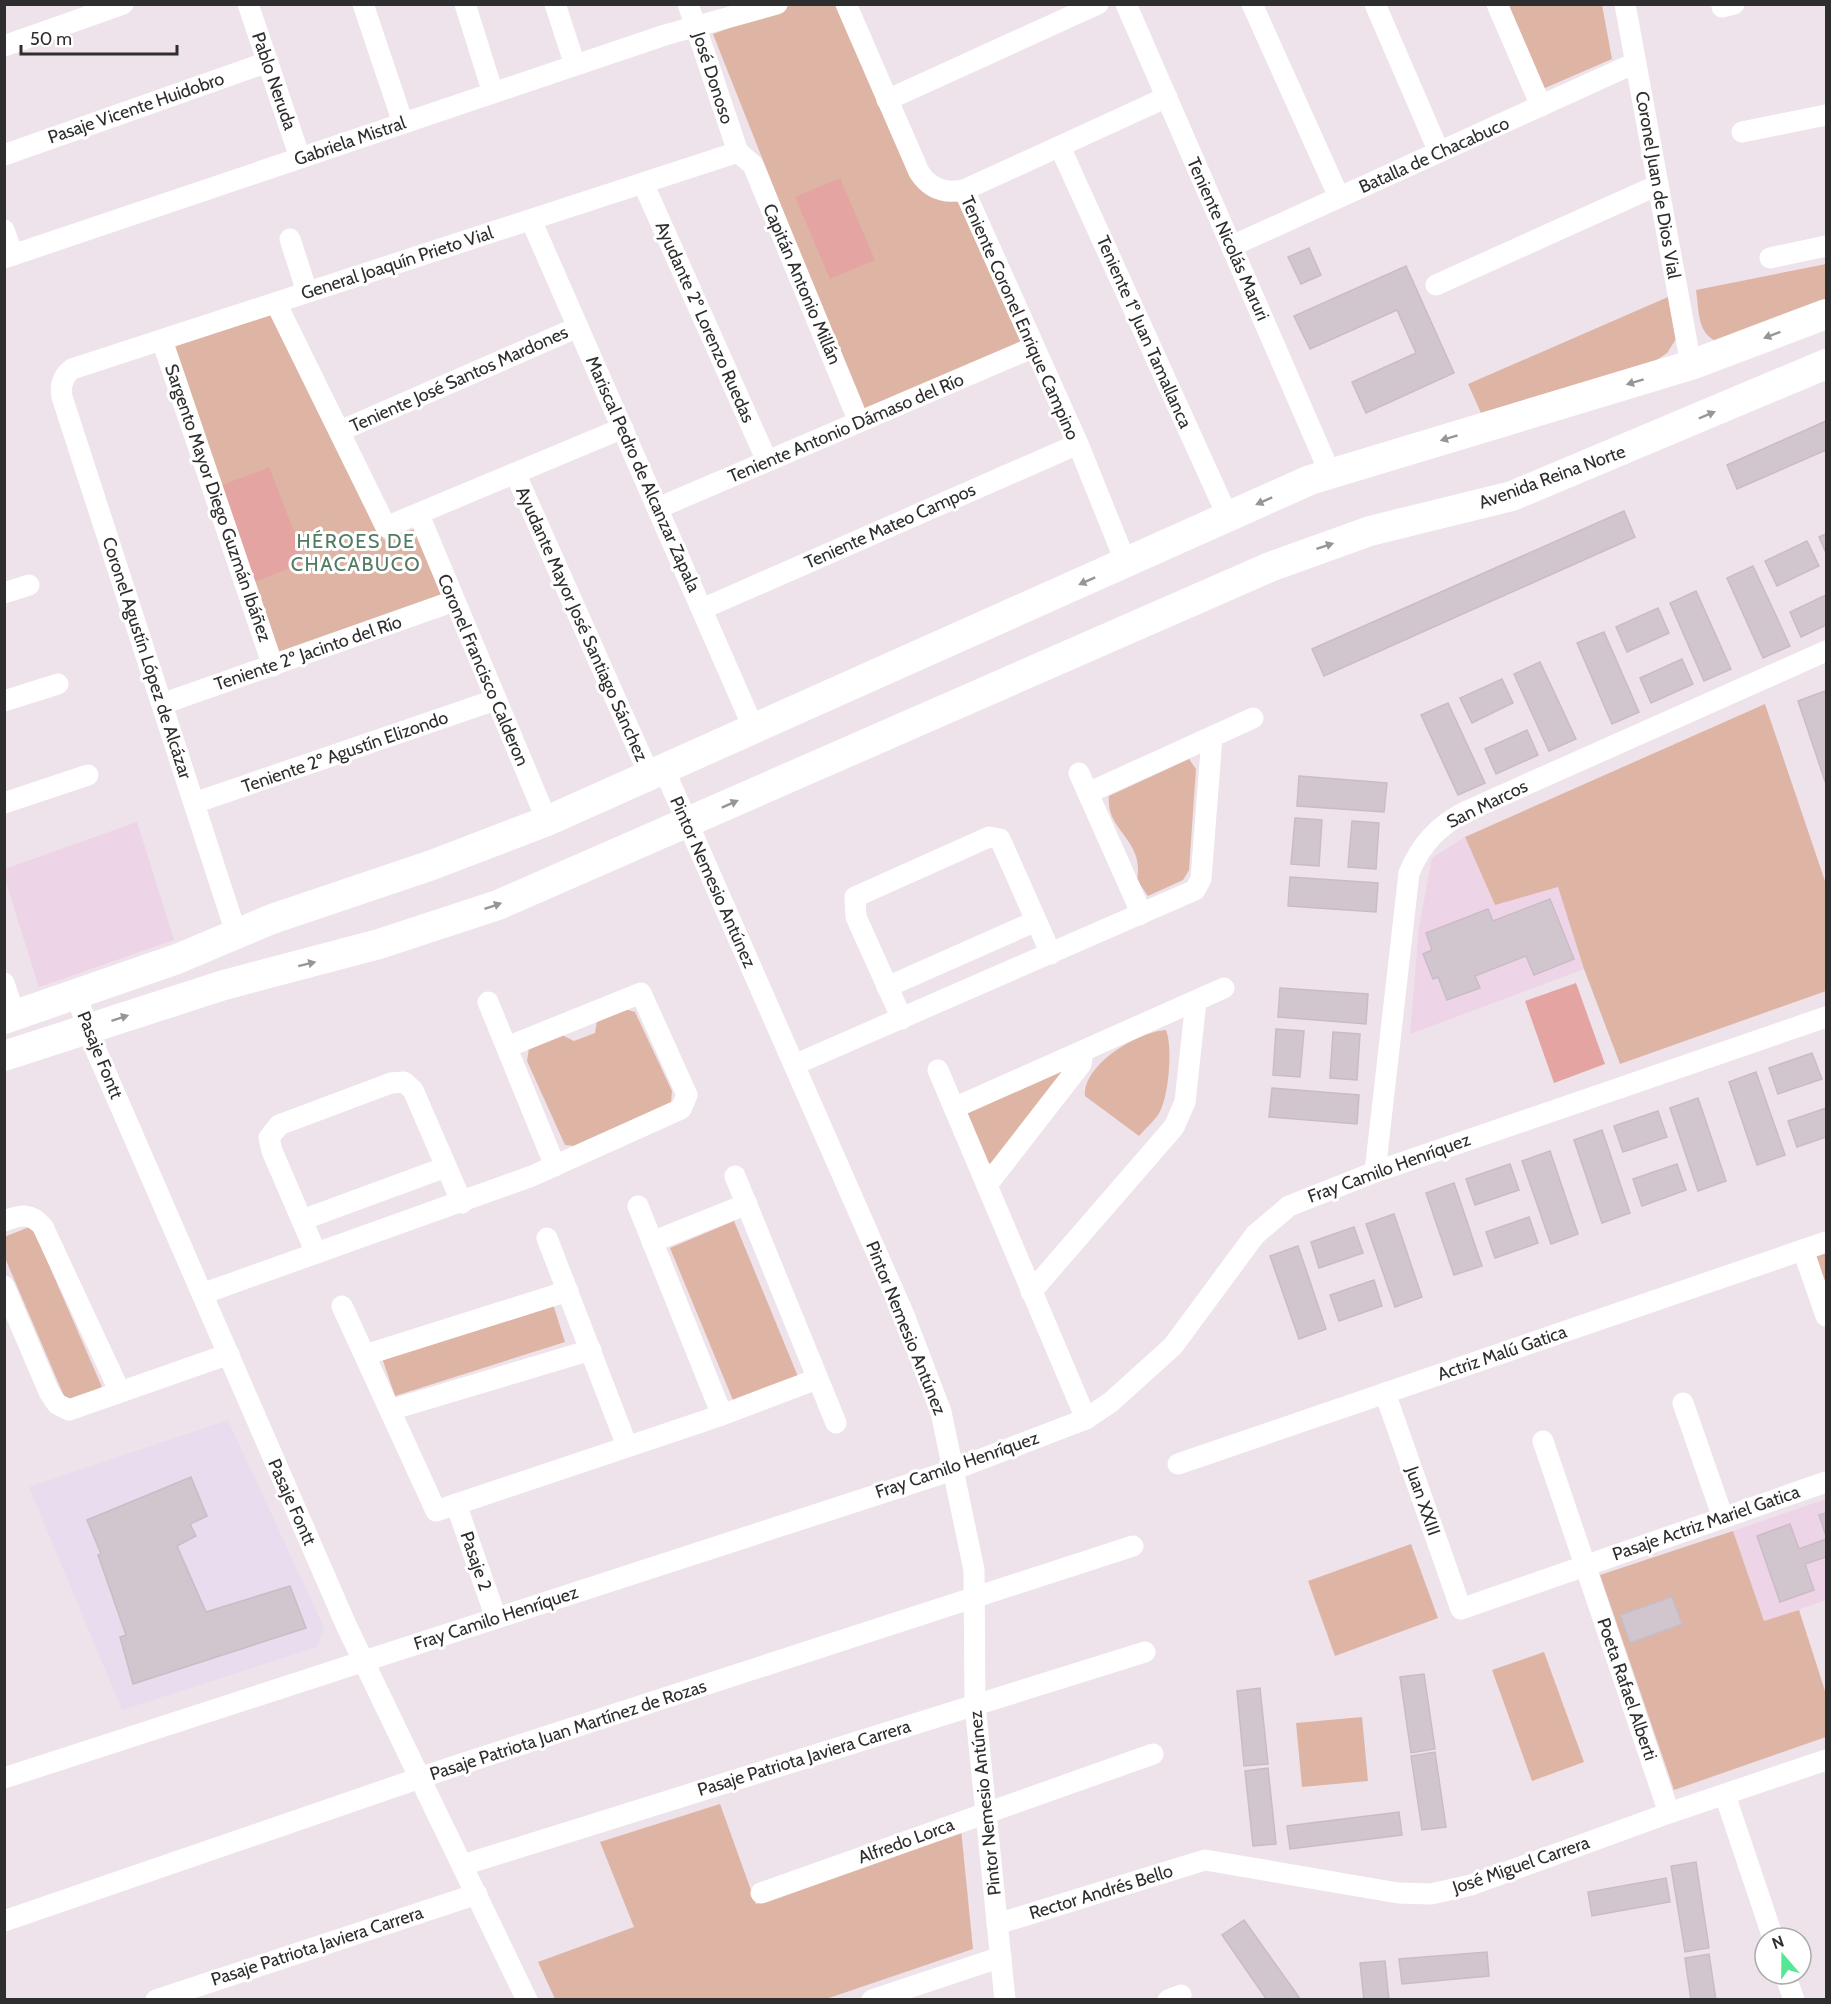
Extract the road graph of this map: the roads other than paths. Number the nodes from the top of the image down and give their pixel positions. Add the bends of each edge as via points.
1 (123, 4) edge
2 (248, 4) edge
3 (363, 4) edge
4 (465, 4) edge
5 (555, 4) edge
6 (688, 4) edge
7 (777, 4) edge
8 (846, 4) edge
9 (1098, 4) edge
10 (1126, 4) edge
11 (1252, 4) edge
12 (1375, 4) edge
13 (1497, 4) edge
14 (1625, 4) edge
15 (696, 26) junction
16 (4, 46) edge
17 (268, 62) junction
18 (1635, 63) junction
19 (575, 65) junction
20 (493, 93) junction
21 (1167, 97) junction
22 (887, 100) junction
23 (1541, 106) junction
24 (1827, 116) edge
25 (403, 123) junction
26 (1742, 132) dead end
27 (1060, 147) junction
28 (738, 152) junction
29 (1439, 152) junction
30 (4, 155) edge
31 (300, 158) junction
32 (643, 183) junction
33 (1658, 185) junction
34 (964, 190) junction
35 (1339, 197) junction
36 (531, 220) junction
37 (4, 230) edge
38 (290, 239) dead end
39 (1232, 246) junction
40 (1827, 246) edge
41 (9, 257) edge
42 (1770, 258) dead end
43 (1436, 285) dead end
44 (307, 292) junction
45 (276, 303) junction
46 (1827, 314) edge
47 (578, 327) junction
48 (162, 340) junction
49 (1034, 347) junction
50 (1827, 364) edge
51 (1692, 365) junction
52 (62, 382) joint
53 (859, 422) junction
54 (622, 428) junction
55 (340, 431) junction
56 (1077, 444) junction
57 (767, 461) junction
58 (1330, 473) junction
59 (515, 474) junction
60 (658, 508) junction
61 (418, 515) junction
62 (1228, 517) junction
63 (1126, 563) junction
64 (30, 585) dead end
65 (4, 593) edge
66 (454, 601) junction
67 (702, 609) junction
68 (1827, 651) edge
69 (273, 666) junction
70 (58, 684) dead end
71 (495, 700) junction
72 (4, 701) edge
73 (162, 704) junction
74 (1253, 718) dead end
75 (754, 729) junction
76 (1212, 737) junction
77 (656, 771) junction
78 (1079, 773) dead end
79 (88, 776) dead end
80 (1088, 793) junction
81 (4, 803) edge
82 (194, 803) junction
83 (547, 821) junction
84 (687, 823) junction
85 (1139, 915) junction
86 (1036, 921) junction
87 (236, 933) junction
88 (1051, 954) junction
89 (4, 983) edge
90 (887, 987) junction
91 (1224, 988) dead end
92 (76, 995) junction
93 (1196, 1001) junction
94 (488, 1002) dead end
95 (1827, 1017) edge
96 (10, 1018) edge
97 (902, 1019) junction
98 (87, 1029) junction
99 (507, 1047) junction
100 (1083, 1051) junction
101 (4, 1056) edge
102 (794, 1065) junction
103 (938, 1070) dead end
104 (954, 1108) junction
105 (555, 1166) junction
106 (446, 1167) junction
107 (1375, 1172) junction
108 (735, 1176) dead end
109 (987, 1185) junction
110 (462, 1203) junction
111 (747, 1204) junction
112 (638, 1206) dead end
113 (302, 1220) junction
114 (4, 1221) edge
115 (548, 1238) dead end
116 (652, 1242) junction
117 (1827, 1242) edge
118 (1803, 1250) junction
119 (316, 1253) junction
120 (4, 1286) edge
121 (568, 1291) junction
122 (1031, 1292) junction
123 (202, 1294) junction
124 (342, 1306) dead end
125 (1827, 1316) edge
126 (591, 1350) junction
127 (228, 1354) junction
128 (365, 1355) junction
129 (817, 1380) junction
130 (120, 1392) junction
131 (1385, 1393) junction
132 (1683, 1403) dead end
133 (390, 1410) junction
134 (722, 1416) junction
135 (1086, 1419) junction
136 (836, 1424) dead end
137 (1543, 1440) dead end
138 (627, 1446) junction
139 (1178, 1464) dead end
140 (953, 1470) junction
141 (1827, 1482) edge
142 (456, 1504) junction
143 (1723, 1518) junction
144 (1133, 1546) dead end
145 (1585, 1565) junction
146 (975, 1597) junction
147 (1461, 1609) joint
148 (496, 1618) junction
149 (1145, 1652) dead end
150 (363, 1661) junction
151 (975, 1705) junction
152 (1153, 1754) dead end
153 (1827, 1760) edge
154 (421, 1778) junction
155 (4, 1779) edge
156 (1725, 1795) junction
157 (986, 1813) junction
158 (1669, 1813) junction
159 (1205, 1860) joint
160 (463, 1865) junction
161 (761, 1893) dead end
162 (477, 1894) junction
163 (4, 1921) edge
164 (997, 1924) junction
165 (1769, 1926) edge
166 (1001, 1956) junction
167 (526, 1999) edge
168 (156, 2000) edge
169 (873, 2000) edge
170 (1005, 2000) edge

1 - 16 street
2 - 17 street, Pablo Neruda
3 - 25 street
4 - 20 street
5 - 19 street
6 - 15 street, José Donoso
7 - 15 street, Gabriela Mistral
8 - 22 street, Teniente Coronel Enrique Campino
9 - 22 street
10 - 21 street, Teniente Nicolás Maruri
11 - 35 street
12 - 29 street
13 - 23 street
14 - 18 street, Coronel Juan de Dios Vial
15 - 19 street, Gabriela Mistral
15 - 28 street, José Donoso
17 - 30 street, Pasaje Vicente Huidobro
17 - 31 street, Pablo Neruda
18 - 23 street, Batalla de Chacabuco
18 - 33 street, Coronel Juan de Dios Vial
19 - 20 street, Gabriela Mistral
20 - 25 street, Gabriela Mistral
21 - 27 street
21 - 39 street, Teniente Nicolás Maruri
22 - 34 street, Teniente Coronel Enrique Campino via 924,180 946,192
23 - 29 street, Batalla de Chacabuco
24 - 26 street
25 - 31 street, Gabriela Mistral
27 - 34 street
27 - 62 street, Teniente 1º Juan Tamallanca
28 - 32 street, General Joaquín Prieto Vial
28 - 53 street, Capitán Antonio Millán via 753,165
29 - 35 street, Batalla de Chacabuco
31 - 41 street, Gabriela Mistral
32 - 36 street, General Joaquín Prieto Vial
32 - 57 street, Ayudante 2º Lorenzo Ruedas
33 - 43 street
33 - 51 street, Coronel Juan de Dios Vial
34 - 49 street, Teniente Coronel Enrique Campino
35 - 39 street, Batalla de Chacabuco
36 - 44 street, General Joaquín Prieto Vial
36 - 47 street, Mariscal Pedro de Alcanzar Zapala
37 - 41 street
38 - 44 street
39 - 58 street, Teniente Nicolás Maruri
40 - 42 street
44 - 45 street, General Joaquín Prieto Vial
45 - 48 street, General Joaquín Prieto Vial
45 - 55 street
46 -> 51 street
47 - 54 street, Mariscal Pedro de Alcanzar Zapala
47 - 55 street, Teniente José Santos Mardones
48 - 52 street, General Joaquín Prieto Vial via 72,369
48 - 69 street, Sargento Mayor Diego Guzmán Ibáñez
49 - 53 street, Teniente Antonio Dámaso del Río
49 - 56 street, Teniente Coronel Enrique Campino
84 -> 50 street, Avenida Reina Norte via 1270,567 1370,531 1512,496
51 -> 58 street
52 - 73 street, Coronel Agustín López de Alcázar via 62,397
53 - 57 street, Teniente Antonio Dámaso del Río
54 - 59 street
54 - 60 street, Mariscal Pedro de Alcanzar Zapala
55 - 61 street via 386,527
56 - 63 street, Teniente Coronel Enrique Campino
56 - 67 street, Teniente Mateo Campos
57 - 60 street, Teniente Antonio Dámaso del Río
58 -> 62 street
59 - 61 street
59 - 77 street, Ayudante Mayor José Santiago Sánchez
60 - 67 street, Mariscal Pedro de Alcanzar Zapala
61 - 66 street, Coronel Francisco Calderon
62 - 63 street
63 -> 75 street
64 - 65 street
66 - 69 street, Teniente 2º Jacinto del Río
66 - 71 street, Coronel Francisco Calderon
67 - 75 street, Mariscal Pedro de Alcanzar Zapala
68 - 107 street, San Marcos via 1467,811 1422,846 1409,873
69 - 73 street, Teniente 2º Jacinto del Río
70 - 72 street
71 - 82 street, Teniente 2º Agustín Elizondo
71 - 83 street, Coronel Francisco Calderon
73 - 82 street, Coronel Agustín López de Alcázar
74 - 76 street
75 - 77 street
76 - 80 street
76 - 85 street via 1201,879 1196,890
77 - 83 street
77 - 84 street, Pintor Nemesio Antúnez
78 - 80 street
79 - 81 street
80 - 85 street
82 - 87 street, Coronel Agustín López de Alcázar
83 - 87 street
98 -> 84 street, Avenida Reina Norte via 224,985 397,939 498,905
84 - 102 street, Pintor Nemesio Antúnez
85 - 88 street
86 - 88 street
86 - 90 street
86 - 90 street via 1000,838 989,837 855,897 856,917
87 - 92 street
88 - 97 street
89 - 96 street
90 - 97 street
91 - 93 street
92 - 96 street
92 - 98 street, Pasaje Fontt
93 - 100 street
93 - 122 street via 1185,1102 1174,1127
94 - 99 street
95 - 107 street, Fray Camilo Henríquez
97 - 102 street
98 - 101 street, Avenida Reina Norte
98 - 123 street, Pasaje Fontt
99 - 105 street
99 - 105 street via 641,993 687,1095 681,1109
100 - 104 street
100 - 109 street via 1081,1064
102 - 140 street, Pintor Nemesio Antúnez via 925,1366 941,1412
103 - 104 street
104 - 109 street
105 - 110 street
106 - 110 street
106 - 113 street
106 - 113 street via 413,1090 404,1082 391,1083 279,1125 269,1138
107 - 135 street, Fray Camilo Henríquez via 1310,1195 1271,1219 1173,1346 1111,1402
108 - 111 street
109 - 122 street
110 - 119 street
111 - 116 street
111 - 129 street
112 - 116 street
113 - 119 street
114 - 130 street via 24,1214 36,1218 43,1227
115 - 121 street
116 - 134 street
117 - 118 street, Actriz Malú Gatica
118 - 125 street
118 - 131 street, Actriz Malú Gatica
119 - 123 street
120 - 130 street via 57,1404 69,1410
121 - 126 street
121 - 128 street
122 - 135 street
123 - 127 street, Pasaje Fontt
124 - 128 street
126 - 133 street
126 - 138 street
127 - 130 street
127 - 150 street, Pasaje Fontt
128 - 133 street
129 - 134 street
129 - 136 street
131 - 139 street, Actriz Malú Gatica
131 - 147 street, Juan XXIII
132 - 143 street
133 - 142 street via 436,1511
134 - 138 street
135 - 140 street, Fray Camilo Henríquez
137 - 145 street
138 - 142 street
140 - 146 street, Pintor Nemesio Antúnez via 974,1570
140 - 148 street, Fray Camilo Henríquez
141 - 143 street, Pasaje Actriz Mariel Gatica
142 - 148 street, Pasaje 2
143 - 145 street, Pasaje Actriz Mariel Gatica
144 - 146 street, Pasaje Patriota Juan Martínez de Rozas
145 - 147 street, Pasaje Actriz Mariel Gatica
145 - 158 street, Poeta Rafael Alberti
146 - 151 street, Pintor Nemesio Antúnez
146 - 154 street, Pasaje Patriota Juan Martínez de Rozas
148 - 150 street, Fray Camilo Henríquez
149 - 151 street, Pasaje Patriota Javiera Carrera
150 - 154 street, Pasaje Fontt
150 - 155 street, Fray Camilo Henríquez
151 - 157 street, Pintor Nemesio Antúnez
151 - 160 street, Pasaje Patriota Javiera Carrera
152 - 157 street, Alfredo Lorca
153 - 156 street, José Miguel Carrera
154 - 160 street, Pasaje Fontt
154 - 163 street, Pasaje Patriota Juan Martínez de Rozas
156 - 158 street, José Miguel Carrera
156 - 165 street
157 - 161 street, Alfredo Lorca
157 - 164 street, Pintor Nemesio Antúnez
158 - 159 street, José Miguel Carrera via 1471,1885 1431,1894 1398,1893
159 - 164 street, Rector Andrés Bello
160 - 162 street, Pasaje Fontt
162 - 167 street, Pasaje Fontt
162 - 168 street, Pasaje Patriota Javiera Carrera
164 - 166 street, Pintor Nemesio Antúnez
166 - 169 street
166 - 170 street, Pintor Nemesio Antúnez

